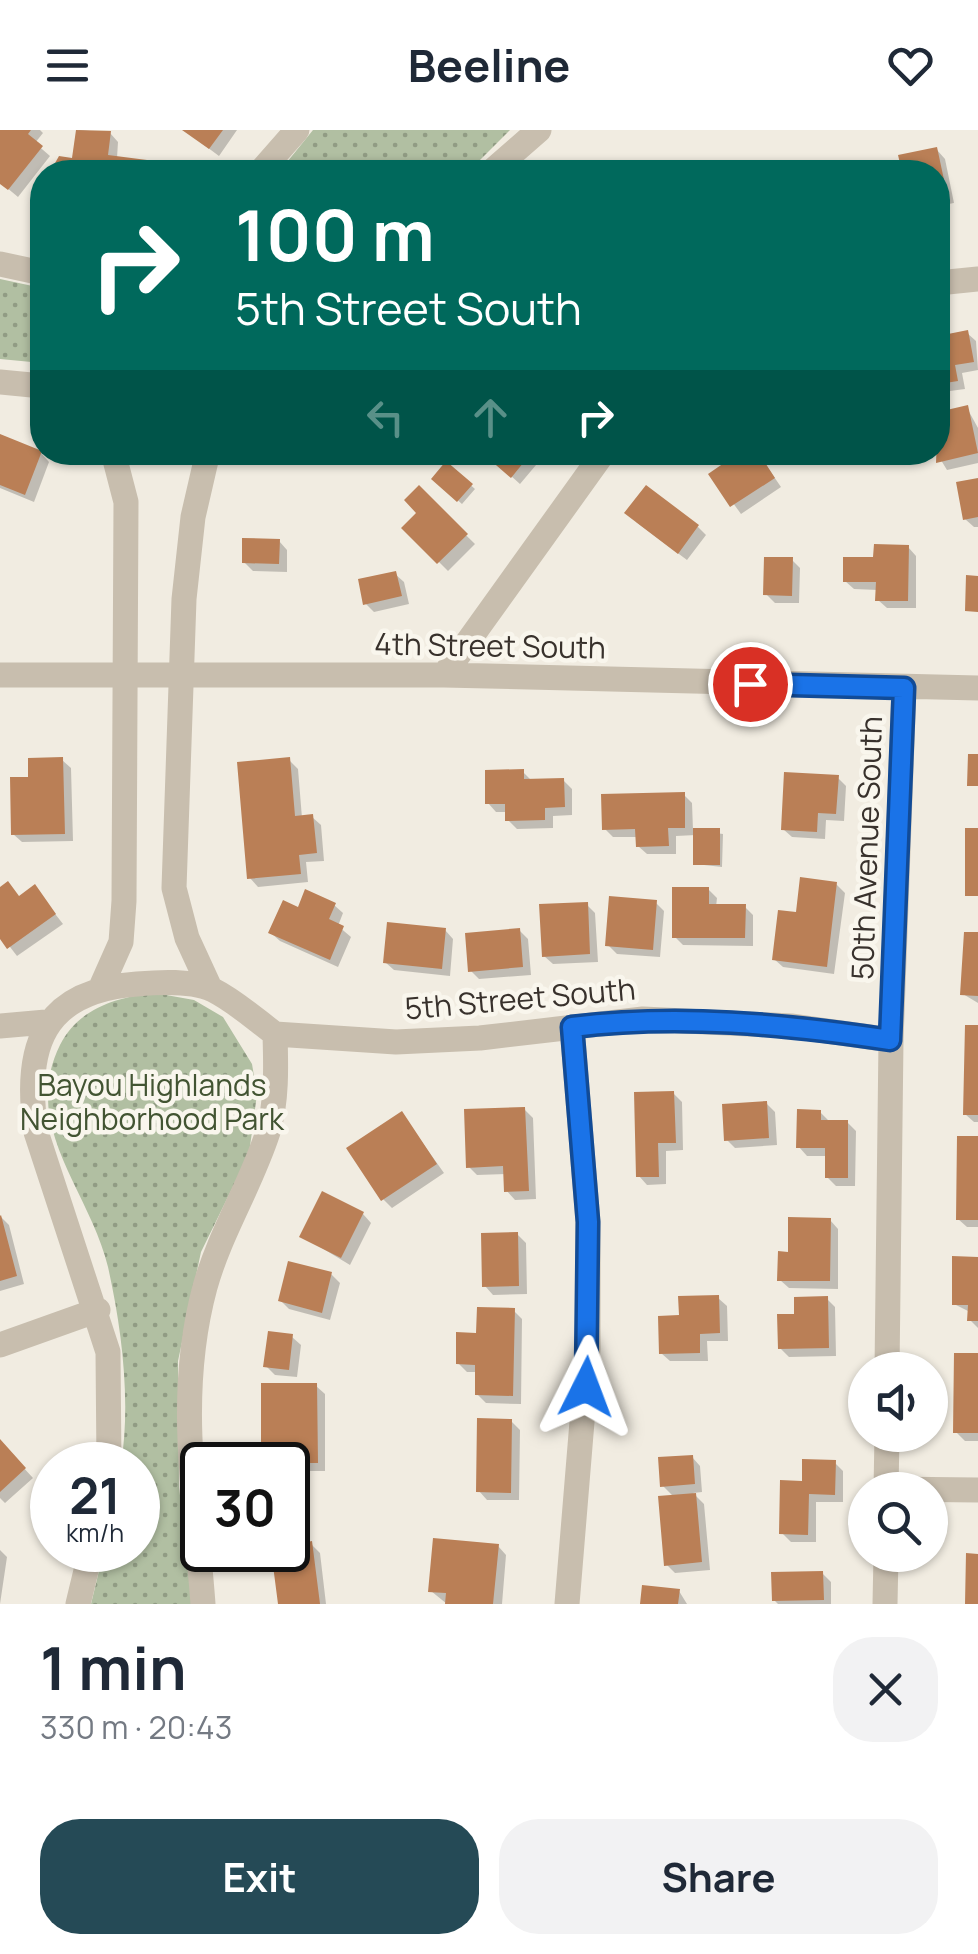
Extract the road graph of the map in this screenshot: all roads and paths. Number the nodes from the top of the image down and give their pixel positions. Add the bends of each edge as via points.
1 (296, 130) edge
2 (539, 130) edge
3 (270, 160) edge
4 (505, 160) edge
5 (0, 264) edge
6 (30, 270) edge
7 (978, 279) edge
8 (950, 282) edge
9 (0, 382) edge
10 (30, 385) edge
11 (116, 465) edge
12 (205, 465) edge
13 (595, 465) edge
14 (0, 674) edge
15 (128, 675) junction
16 (444, 675) junction
17 (178, 677) junction
18 (904, 688) junction
19 (978, 688) edge
20 (101, 986) junction
21 (210, 988) junction
22 (46, 1022) junction
23 (0, 1026) edge
24 (572, 1027) junction
25 (275, 1034) junction
26 (890, 1040) junction
27 (98, 1310) junction
28 (0, 1345) edge
29 (888, 1352) edge
30 (109, 1442) edge
31 (948, 1490) edge
32 (978, 1490) edge
33 (85, 1572) edge
34 (886, 1572) edge
35 (78, 1604) edge
36 (203, 1604) edge
37 (567, 1604) edge
38 (885, 1604) edge

1 - 3 street
2 - 4 street
5 - 6 street
7 - 8 street
9 - 10 street
11 - 15 street via 126,502
12 - 17 street via 193,517
13 - 16 street
14 - 15 street, 4th Street South
15 - 17 street, 4th Street South
15 - 20 street via 121,942
16 - 17 street, 4th Street South
16 - 18 street, 4th Street South
17 - 21 street via 174,888 186,938
18 - 19 street, 4th Street South
18 - 26 street, 50th Avenue South
20 - 21 street via 162,982
20 - 22 street
21 - 25 street
22 - 23 street
22 - 27 street via 32,1066 36,1132
24 - 25 street, 5th Street South via 396,1042
24 - 26 street, 5th Street South via 680,1020
24 - 37 street via 588,1222 588,1348
25 - 36 street via 268,1130 205,1287 188,1373 186,1431
26 - 29 street, 50th Avenue South
27 - 28 street
27 - 30 street via 108,1352
31 - 32 street
33 - 35 street
34 - 38 street

